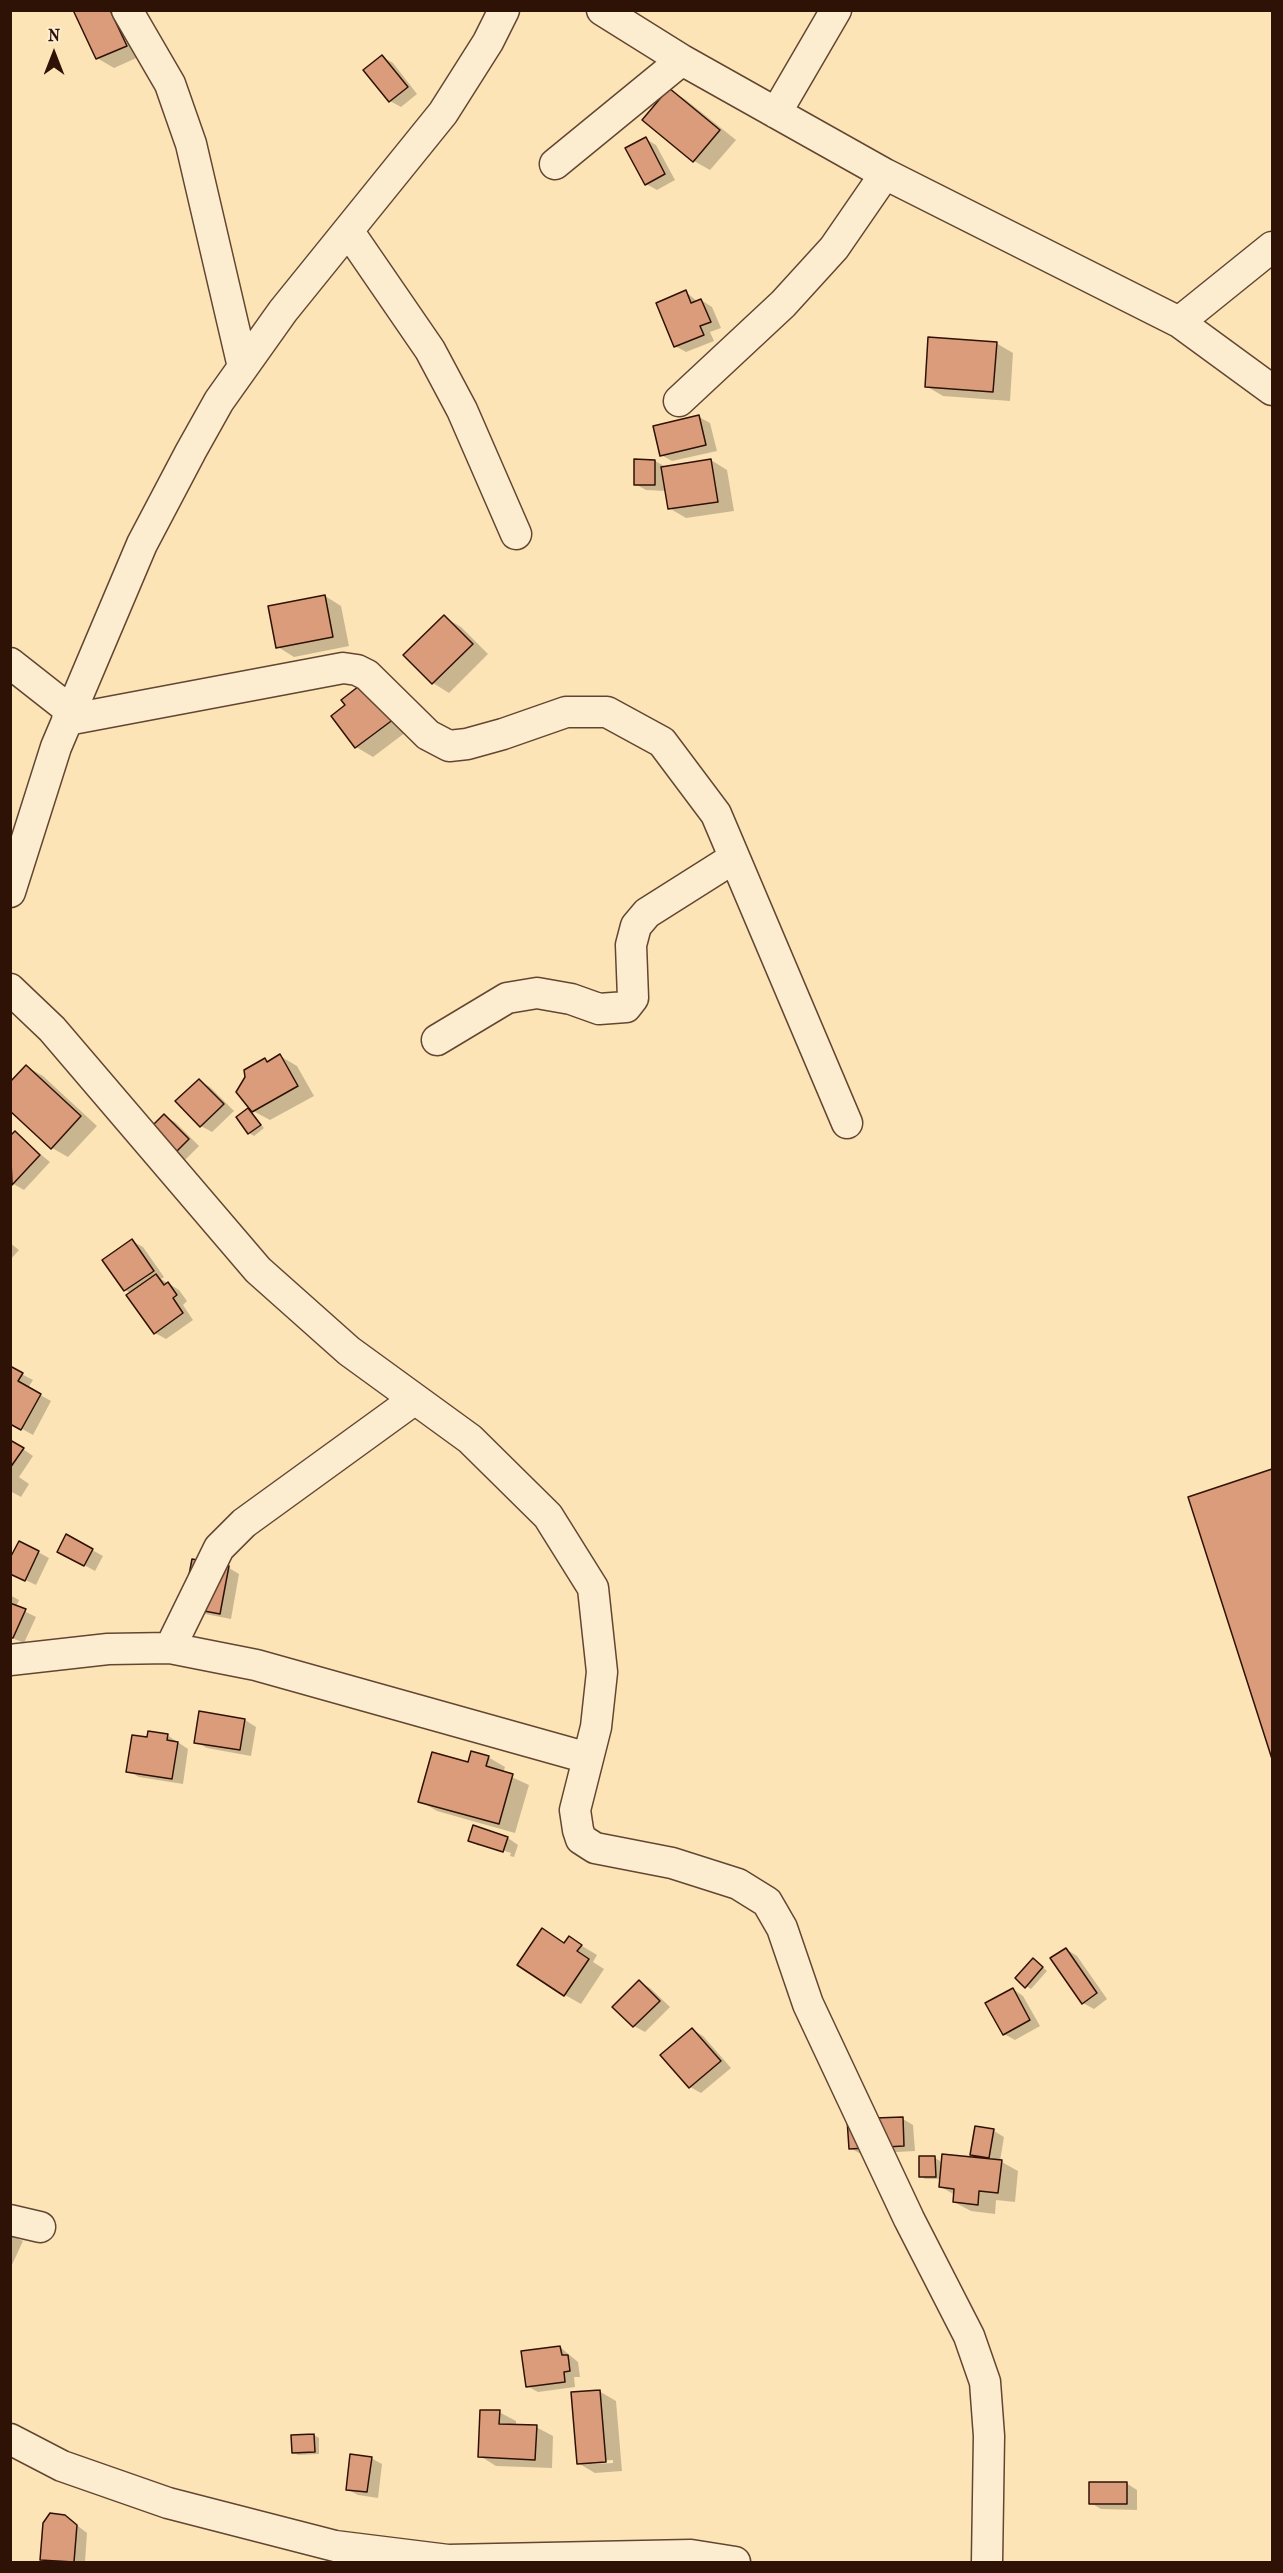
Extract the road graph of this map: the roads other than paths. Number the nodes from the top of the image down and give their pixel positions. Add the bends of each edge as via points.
1 (127, 10) edge
2 (504, 10) edge
3 (602, 10) edge
4 (836, 10) edge
5 (682, 60) junction
6 (776, 112) junction
7 (555, 164) dead end
8 (885, 174) junction
9 (349, 232) junction
10 (1272, 247) edge
11 (1179, 322) junction
12 (243, 367) junction
13 (1272, 390) edge
14 (679, 401) dead end
15 (516, 534) dead end
16 (10, 663) edge
17 (69, 716) junction
18 (18, 835) edge
19 (734, 858) junction
20 (10, 892) edge
21 (10, 989) edge
22 (437, 1040) dead end
23 (847, 1123) dead end
24 (415, 1399) junction
25 (170, 1648) junction
26 (10, 1660) edge
27 (588, 1758) junction
28 (10, 2220) edge
29 (40, 2227) dead end
30 (10, 2439) edge
31 (616, 2559) edge
32 (735, 2562) edge
33 (987, 2562) edge

1 - 12 street via 170,84 191,144
2 - 9 street via 443,113
3 - 5 street
4 - 6 street
5 - 6 street
5 - 7 street
6 - 8 street
8 - 11 street
8 - 14 street via 834,248 783,304
9 - 12 street via 283,311
9 - 15 street via 430,350 462,410
10 - 11 street
11 - 13 street
12 - 17 street via 219,401 142,544
16 - 17 street
17 - 18 street
17 - 19 street via 343,669 367,675 428,735 449,746 502,734 566,712 607,712 662,742 716,814
18 - 20 street
19 - 22 street via 647,913 636,926 631,945 633,998 626,1007 599,1009 537,993 507,998
19 - 23 street
21 - 24 street via 52,1029 258,1270 349,1351
24 - 25 street via 244,1523 219,1548
24 - 27 street via 470,1439 548,1516 593,1588 602,1672
25 - 26 street via 108,1649
25 - 27 street via 256,1665
27 - 33 street via 575,1810 581,1839 595,1848 672,1863 738,1884 767,1902 782,1928 812,2014 969,2336 985,2382 989,2436
28 - 29 street
30 - 31 street via 62,2466 168,2503 335,2546 448,2560
31 - 32 street via 691,2555

